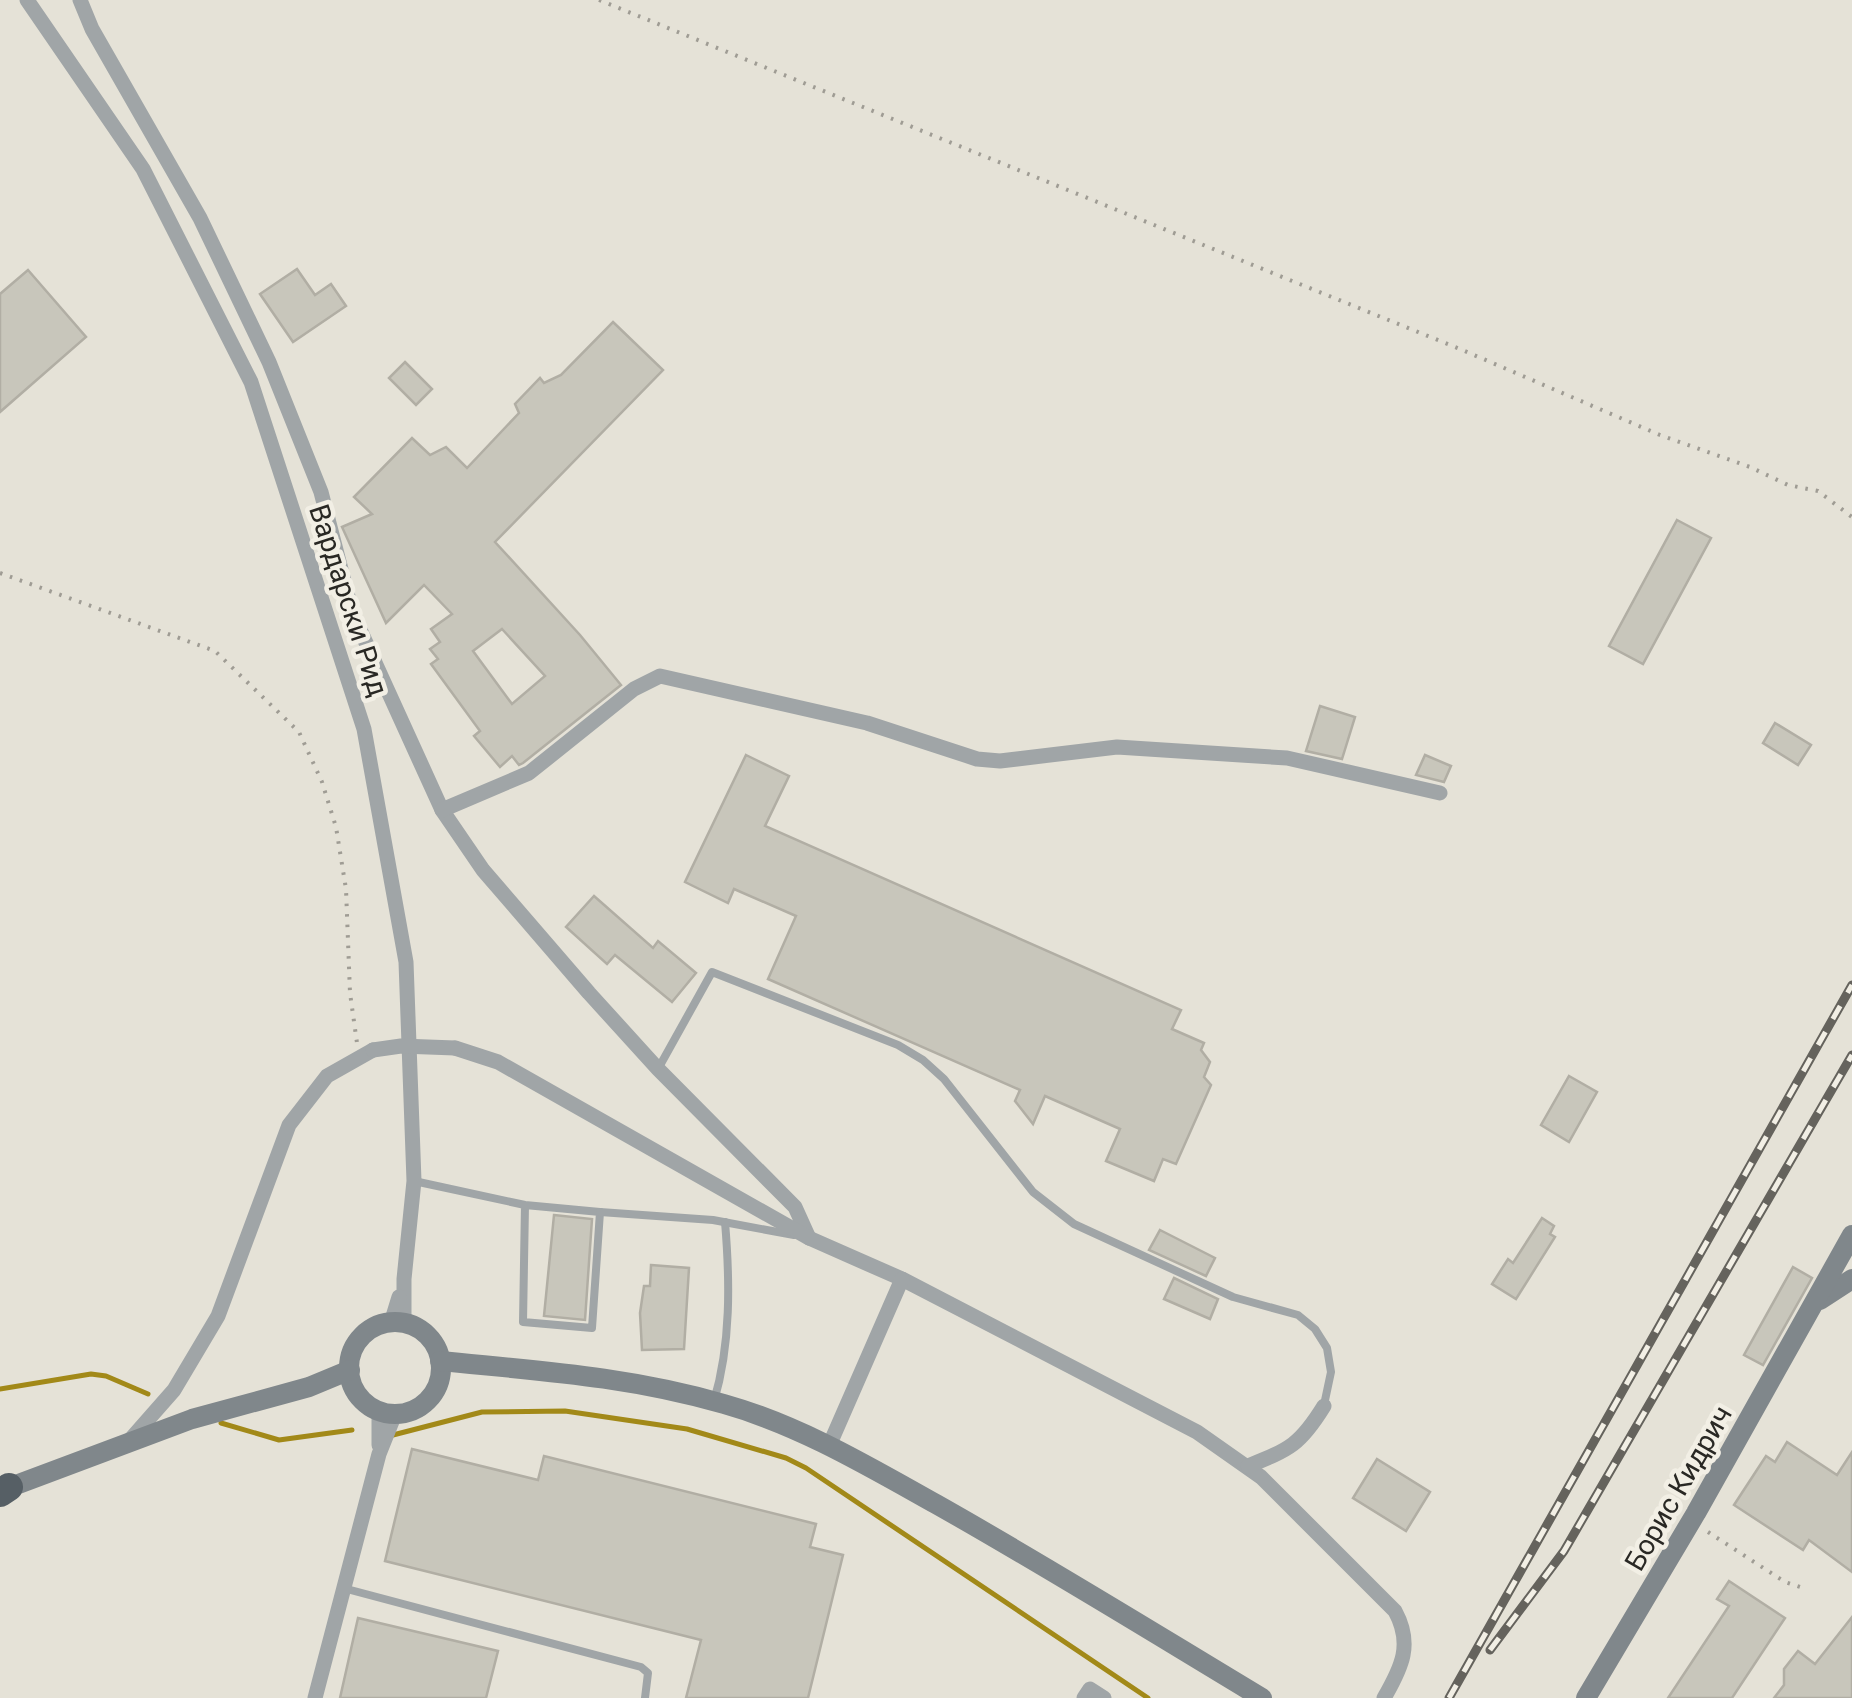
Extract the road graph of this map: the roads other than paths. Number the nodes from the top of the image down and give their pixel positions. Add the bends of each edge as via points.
1 (27, 0) edge
2 (80, 0) edge
3 (1440, 793) dead end
4 (442, 810) junction
5 (658, 1069) junction
6 (414, 1181) junction
7 (525, 1205) junction
8 (600, 1212) junction
9 (725, 1222) junction
10 (1852, 1234) edge
11 (809, 1238) junction
12 (902, 1279) junction
13 (1852, 1279) edge
14 (1815, 1305) junction
15 (398, 1323) junction
16 (440, 1371) junction
17 (352, 1380) junction
18 (714, 1401) junction
19 (1324, 1406) joint
20 (386, 1412) junction
21 (126, 1444) junction
22 (829, 1446) junction
23 (1248, 1466) junction
24 (3, 1490) edge
25 (343, 1588) junction
26 (315, 1698) edge
27 (645, 1698) edge
28 (1084, 1698) edge
29 (1104, 1698) edge
30 (1262, 1698) edge
31 (1384, 1698) edge
32 (1586, 1698) edge

1 - 6 street, Вардарски Рид via 143,169 257,400 364,729 406,962
2 - 4 street via 200,218 269,362 321,492 352,612
3 - 4 street via 1268,757 1118,747 976,758 867,723 660,676 634,689 529,773
4 - 5 street via 483,870
5 - 11 street via 794,1208
5 - 19 lane via 712,972 898,1046 944,1078 1053,1210 1232,1297 1278,1307 1306,1322 1327,1348 1332,1372
6 - 7 lane
6 - 15 street, Вардарски Рид
7 - 8 lane
7 - 8 lane via 523,1322 592,1328
8 - 9 lane
9 - 11 lane
9 - 18 lane via 726,1342
10 - 14 main road, Борис Кидрич
11 - 12 street
11 - 21 street, bridge via 498,1062 455,1048 366,1050 327,1076 289,1125 218,1316 174,1390
12 - 22 street
12 - 23 street via 1198,1432
13 - 14 main road
14 - 32 main road, Борис Кидрич
15 - 16 main road via 427,1336
15 - 17 main road via 378,1326 358,1342
16 - 18 main road via 504,1368 613,1378
16 - 20 main road via 428,1401
17 - 20 main road via 362,1400
17 - 21 main road via 202,1416
18 - 22 main road
19 - 23 street via 1306,1437
20 - 25 street
21 - 24 main road
22 - 30 main road
23 - 31 street via 1406,1630 1405,1652
25 - 26 street
25 - 27 lane via 641,1668 648,1673
28 - 29 street via 1090,1690

